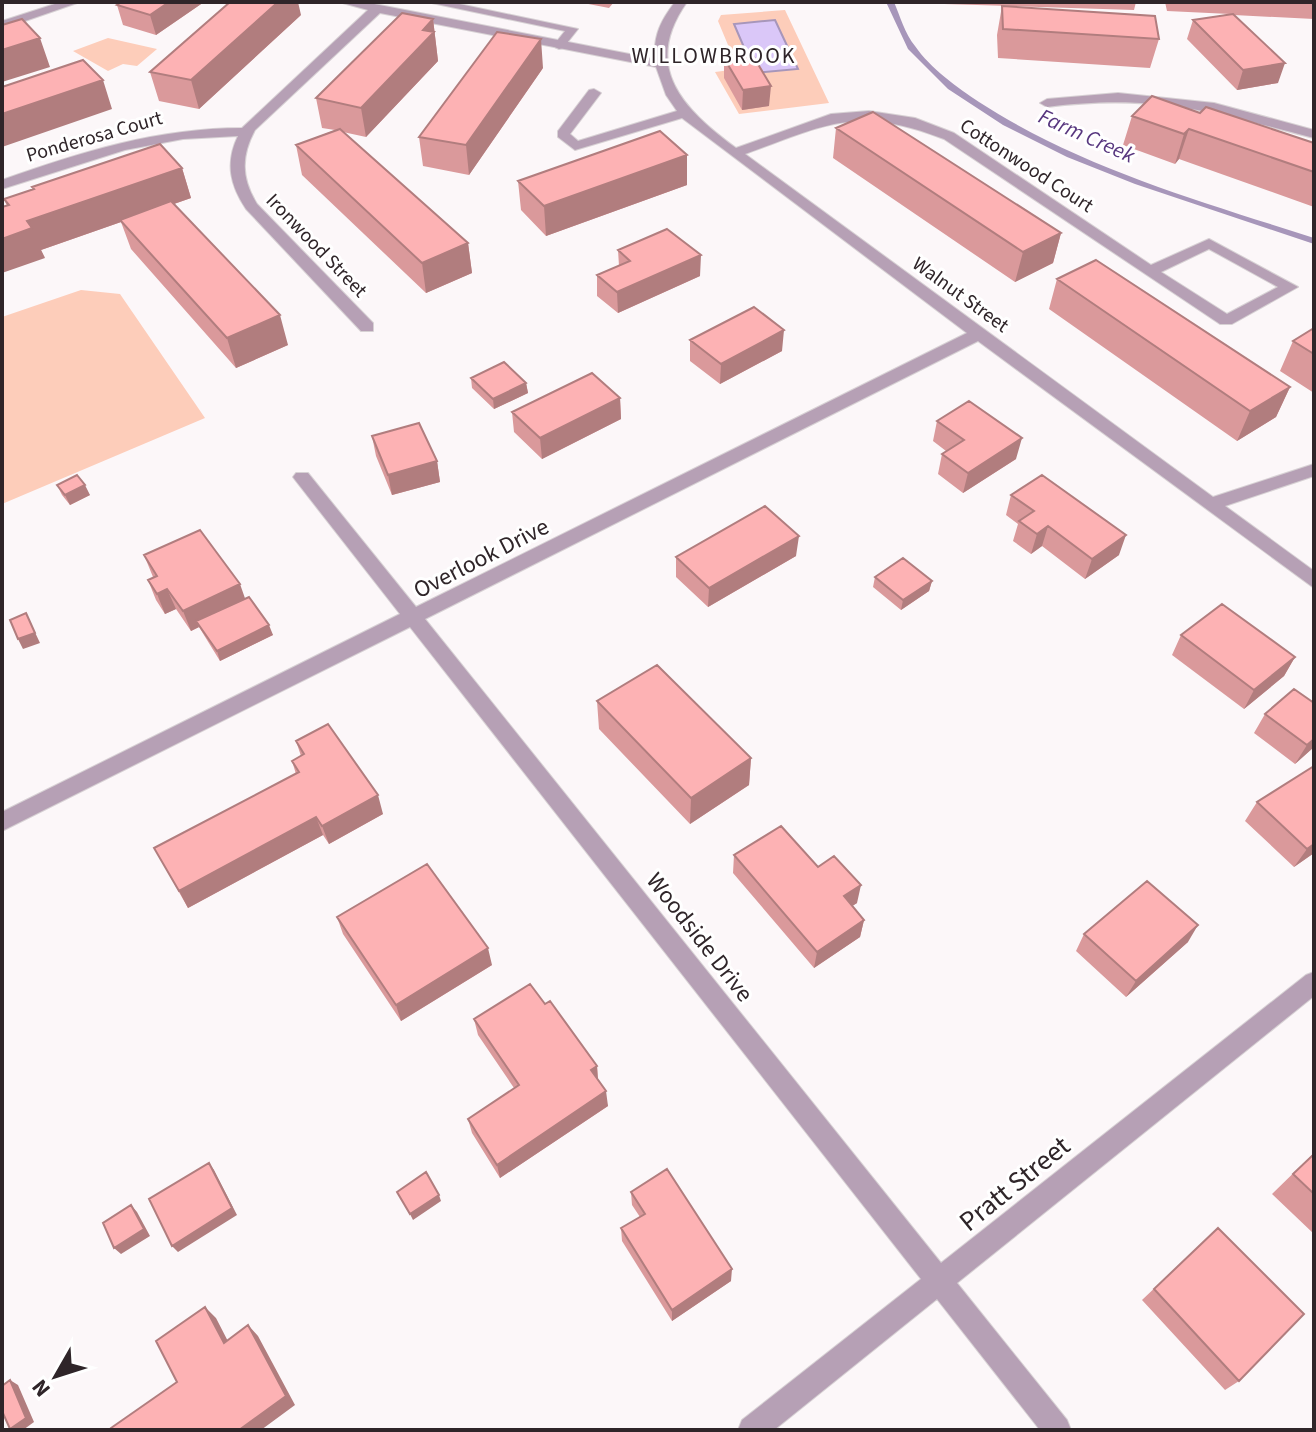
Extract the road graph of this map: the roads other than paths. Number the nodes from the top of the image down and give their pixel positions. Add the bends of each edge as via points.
1 (74, 2) edge
2 (346, 2) edge
3 (433, 2) edge
4 (681, 2) edge
5 (377, 9) junction
6 (2, 25) edge
7 (559, 46) junction
8 (659, 64) junction
9 (594, 93) dead end
10 (1047, 103) dead end
11 (685, 113) junction
12 (246, 132) junction
13 (1314, 134) edge
14 (734, 153) junction
15 (2, 185) edge
16 (1150, 271) junction
17 (367, 327) dead end
18 (980, 333) junction
19 (1314, 470) edge
20 (302, 477) dead end
21 (1213, 504) junction
22 (1314, 581) edge
23 (414, 618) junction
24 (2, 822) edge
25 (1314, 982) edge
26 (939, 1281) junction
27 (752, 1430) edge
28 (1057, 1430) edge

1 - 6 street
2 - 5 street
3 - 7 lane via 572,29
4 - 8 street via 664,27
5 - 7 street
5 - 12 street
7 - 8 street
8 - 11 street, Walnut Street via 668,91
9 - 11 street via 563,134 575,146
10 - 13 street via 1100,95 1162,96
11 - 14 street, Walnut Street
12 - 15 street, Ponderosa Court via 150,137
12 - 17 street, Ironwood Street via 237,151 239,189
14 - 16 street, Cottonwood Court via 831,118 869,115 910,121 949,136
14 - 18 street, Walnut Street
16 - 16 street, Cottonwood Court via 1209,243 1290,287 1226,321
18 - 21 street, Walnut Street
18 - 23 street, Overlook Drive
19 - 21 street
20 - 23 street, Woodside Drive
21 - 22 street, Walnut Street
23 - 24 street, Overlook Drive
23 - 26 street, Woodside Drive
25 - 26 street, Pratt Street
26 - 27 street, Pratt Street
26 - 28 street, Woodside Drive

